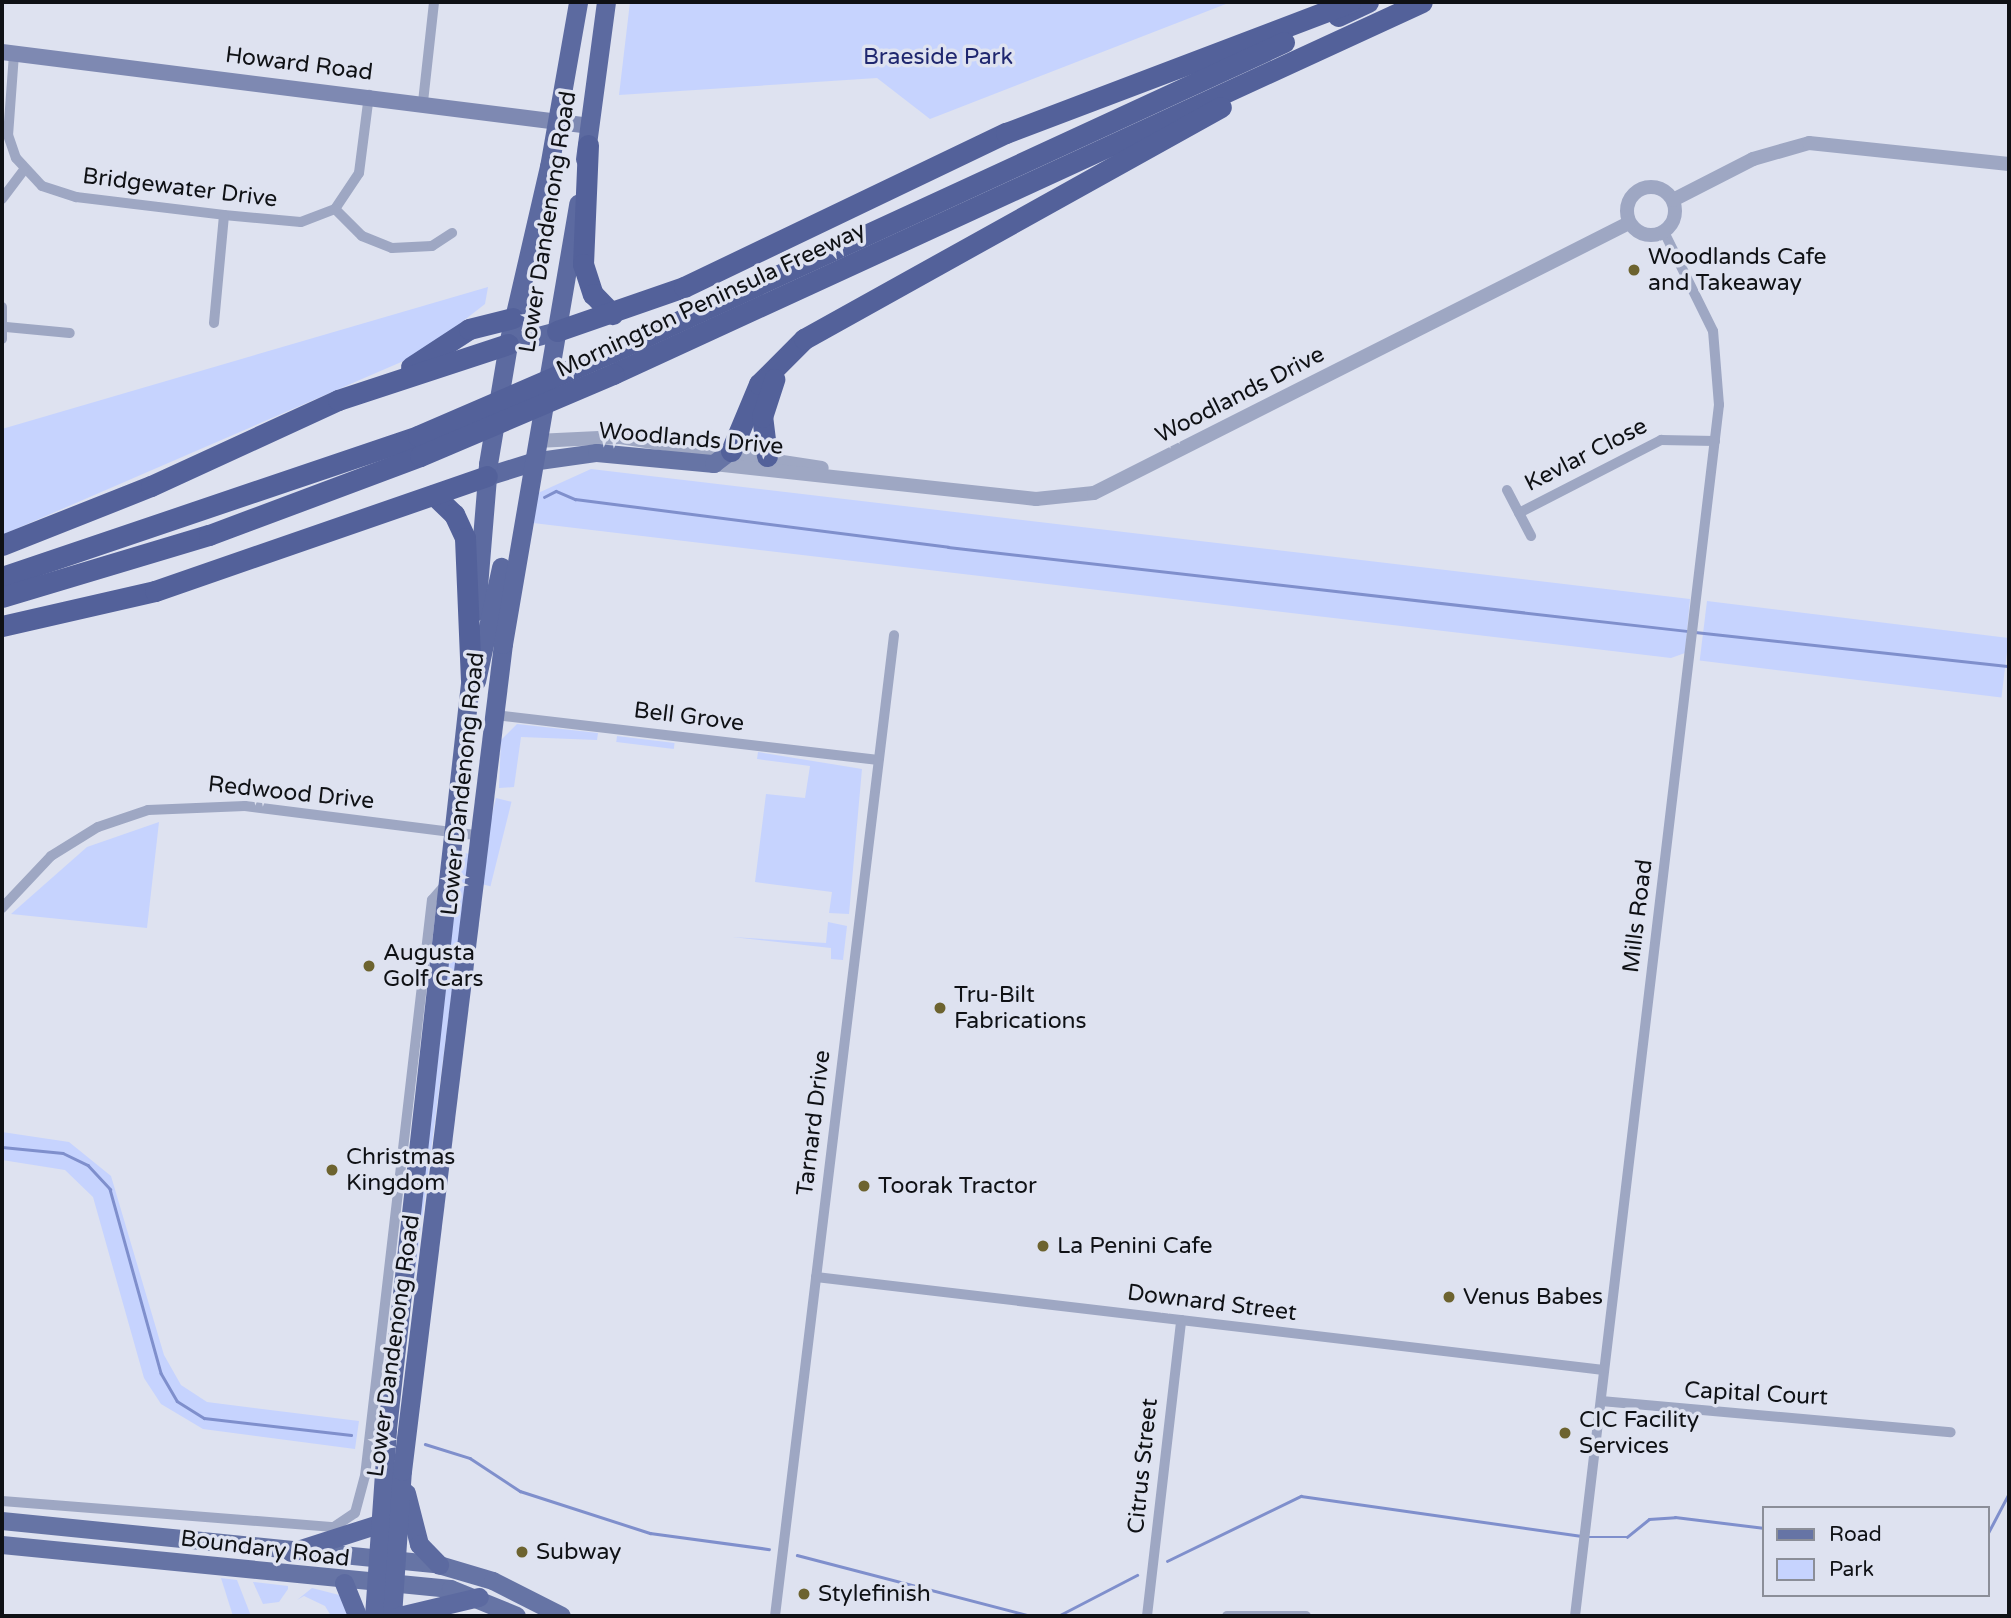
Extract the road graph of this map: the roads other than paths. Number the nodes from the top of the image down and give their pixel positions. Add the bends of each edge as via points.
1 (435, 2) edge
2 (606, 2) edge
3 (1350, 2) edge
4 (1368, 2) edge
5 (1422, 2) edge
6 (576, 5) edge
7 (1354, 33) junction
8 (8, 53) edge
9 (369, 95) junction
10 (423, 102) junction
11 (559, 120) junction
12 (589, 135) junction
13 (2009, 164) edge
14 (24, 170) junction
15 (2, 199) edge
16 (1673, 200) junction
17 (335, 209) junction
18 (224, 215) junction
19 (1629, 223) junction
20 (1664, 232) junction
21 (452, 233) dead end
22 (2, 307) edge
23 (612, 314) junction
24 (513, 318) junction
25 (214, 323) dead end
26 (6, 327) junction
27 (556, 331) junction
28 (70, 333) dead end
29 (2, 339) edge
30 (508, 344) junction
31 (789, 352) junction
32 (356, 394) junction
33 (536, 441) junction
34 (1715, 441) junction
35 (419, 446) junction
36 (767, 456) junction
37 (723, 458) junction
38 (526, 464) junction
39 (846, 475) junction
40 (487, 476) junction
41 (1507, 490) dead end
42 (434, 495) junction
43 (1519, 513) junction
44 (1531, 536) dead end
45 (2, 545) edge
46 (2, 578) edge
47 (2, 597) edge
48 (2, 626) edge
49 (894, 635) dead end
50 (471, 679) junction
51 (469, 707) junction
52 (495, 715) junction
53 (878, 760) junction
54 (455, 832) junction
55 (484, 836) junction
56 (452, 883) junction
57 (2, 908) edge
58 (816, 1277) junction
59 (1181, 1320) junction
60 (1604, 1370) junction
61 (1601, 1401) junction
62 (1951, 1432) dead end
63 (367, 1459) junction
64 (402, 1471) junction
65 (382, 1486) junction
66 (2, 1502) edge
67 (355, 1513) joint
68 (2, 1521) edge
69 (217, 1522) junction
70 (378, 1524) junction
71 (2, 1545) edge
72 (244, 1546) junction
73 (291, 1552) junction
74 (384, 1561) junction
75 (439, 1565) junction
76 (344, 1583) junction
77 (385, 1586) junction
78 (479, 1597) junction
79 (357, 1616) edge
80 (374, 1616) edge
81 (392, 1616) edge
82 (399, 1616) edge
83 (517, 1616) edge
84 (562, 1616) edge
85 (775, 1616) edge
86 (1147, 1616) edge
87 (1227, 1616) edge
88 (1306, 1616) edge
89 (1575, 1616) edge

1 - 10 street
2 - 12 highway, Lower Dandenong Road
3 - 23 highway via 970,148 684,287
4 - 35 highway, Mornington Peninsula Freeway, bridge
5 - 7 highway, Mornington Peninsula Freeway
6 - 11 highway, Lower Dandenong Road
7 - 31 highway
7 - 35 highway, Mornington Peninsula Freeway, bridge via 613,374
8 - 9 main road, Howard Road
8 - 14 street via 8,135
9 - 10 main road, Howard Road
9 - 17 street via 359,173
10 - 11 main road, Howard Road
11 - 12 main road, Howard Road
11 - 24 highway, Lower Dandenong Road
12 - 23 highway via 583,264 593,294
12 - 27 highway, Lower Dandenong Road
13 - 16 street via 1809,144 1754,159
14 - 15 street
14 - 18 street, Bridgewater Drive via 59,194
16 - 19 street via 1662,190 1640,189 1629,200
16 - 20 street via 1675,214
17 - 18 street, Bridgewater Drive via 301,222
17 - 21 street via 362,236 392,248 432,246
18 - 25 street
19 - 20 street via 1642,234
19 - 39 street, Woodlands Drive via 1094,493 1036,499
20 - 34 street, Mills Road via 1713,331 1721,368
22 - 26 street
23 - 27 highway
24 - 30 highway, Lower Dandenong Road
24 - 32 highway via 470,329
26 - 28 street
26 - 29 street
27 - 30 highway
27 - 33 highway, Lower Dandenong Road
30 - 32 highway
30 - 40 highway, Lower Dandenong Road
31 - 36 highway via 763,410
31 - 37 highway via 754,394
32 - 45 highway
33 - 37 street, Woodlands Drive via 600,436
33 - 38 highway
34 - 43 street, Kevlar Close via 1661,440
34 - 60 street, Mills Road
35 - 46 highway, Mornington Peninsula Freeway
35 - 47 highway, Mornington Peninsula Freeway via 209,535
36 - 37 street, Woodlands Drive
36 - 39 street, Woodlands Drive
37 - 38 main road, Woodlands Drive via 597,453
37 - 39 street, Woodlands Drive
38 - 40 highway
38 - 51 highway
38 - 52 highway, Lower Dandenong Road
40 - 42 highway
40 - 50 highway, Lower Dandenong Road
41 - 43 street, Kevlar Close
42 - 48 highway via 155,591
42 - 50 highway via 465,538
43 - 44 street, Kevlar Close
49 - 53 street, Tarnard Drive
50 - 51 highway, Lower Dandenong Road
51 - 54 highway, Lower Dandenong Road
52 - 53 street, Bell Grove
52 - 55 highway, Lower Dandenong Road
53 - 58 street, Tarnard Drive
54 - 55 street, Redwood Drive
54 - 56 highway, Lower Dandenong Road
54 - 57 street, Redwood Drive via 246,806 148,810 98,827 51,856
55 - 64 highway, Lower Dandenong Road
56 - 63 street, Lower Dandenong Road via 432,900
56 - 65 highway, Lower Dandenong Road
58 - 59 street, Downard Street
58 - 85 street, Tarnard Drive
59 - 60 street, Downard Street
59 - 86 street, Citrus Street
60 - 61 street, Mills Road
61 - 62 street, Capital Court
61 - 89 street, Mills Road
63 - 65 street, Lower Dandenong Road
63 - 67 street, Lower Dandenong Road
64 - 74 highway, Lower Dandenong Road
64 - 75 highway via 419,1544
65 - 70 highway, Lower Dandenong Road
66 - 69 street, Boundary Road
67 - 69 street, Boundary Road via 334,1527
68 - 72 main road, Boundary Road
69 - 72 street, Boundary Road
70 - 73 highway
70 - 74 highway, Lower Dandenong Road
71 - 76 main road, Boundary Road
72 - 73 main road, Boundary Road
73 - 74 main road, Boundary Road
74 - 75 main road, Boundary Road
74 - 77 highway, Lower Dandenong Road
75 - 84 main road, Boundary Road via 494,1581
76 - 77 main road, Boundary Road
76 - 79 highway
77 - 78 main road, Boundary Road
77 - 80 highway, Lower Dandenong Road
77 - 81 highway, Lower Dandenong Road
78 - 82 highway
78 - 83 main road, Boundary Road
87 - 88 street

